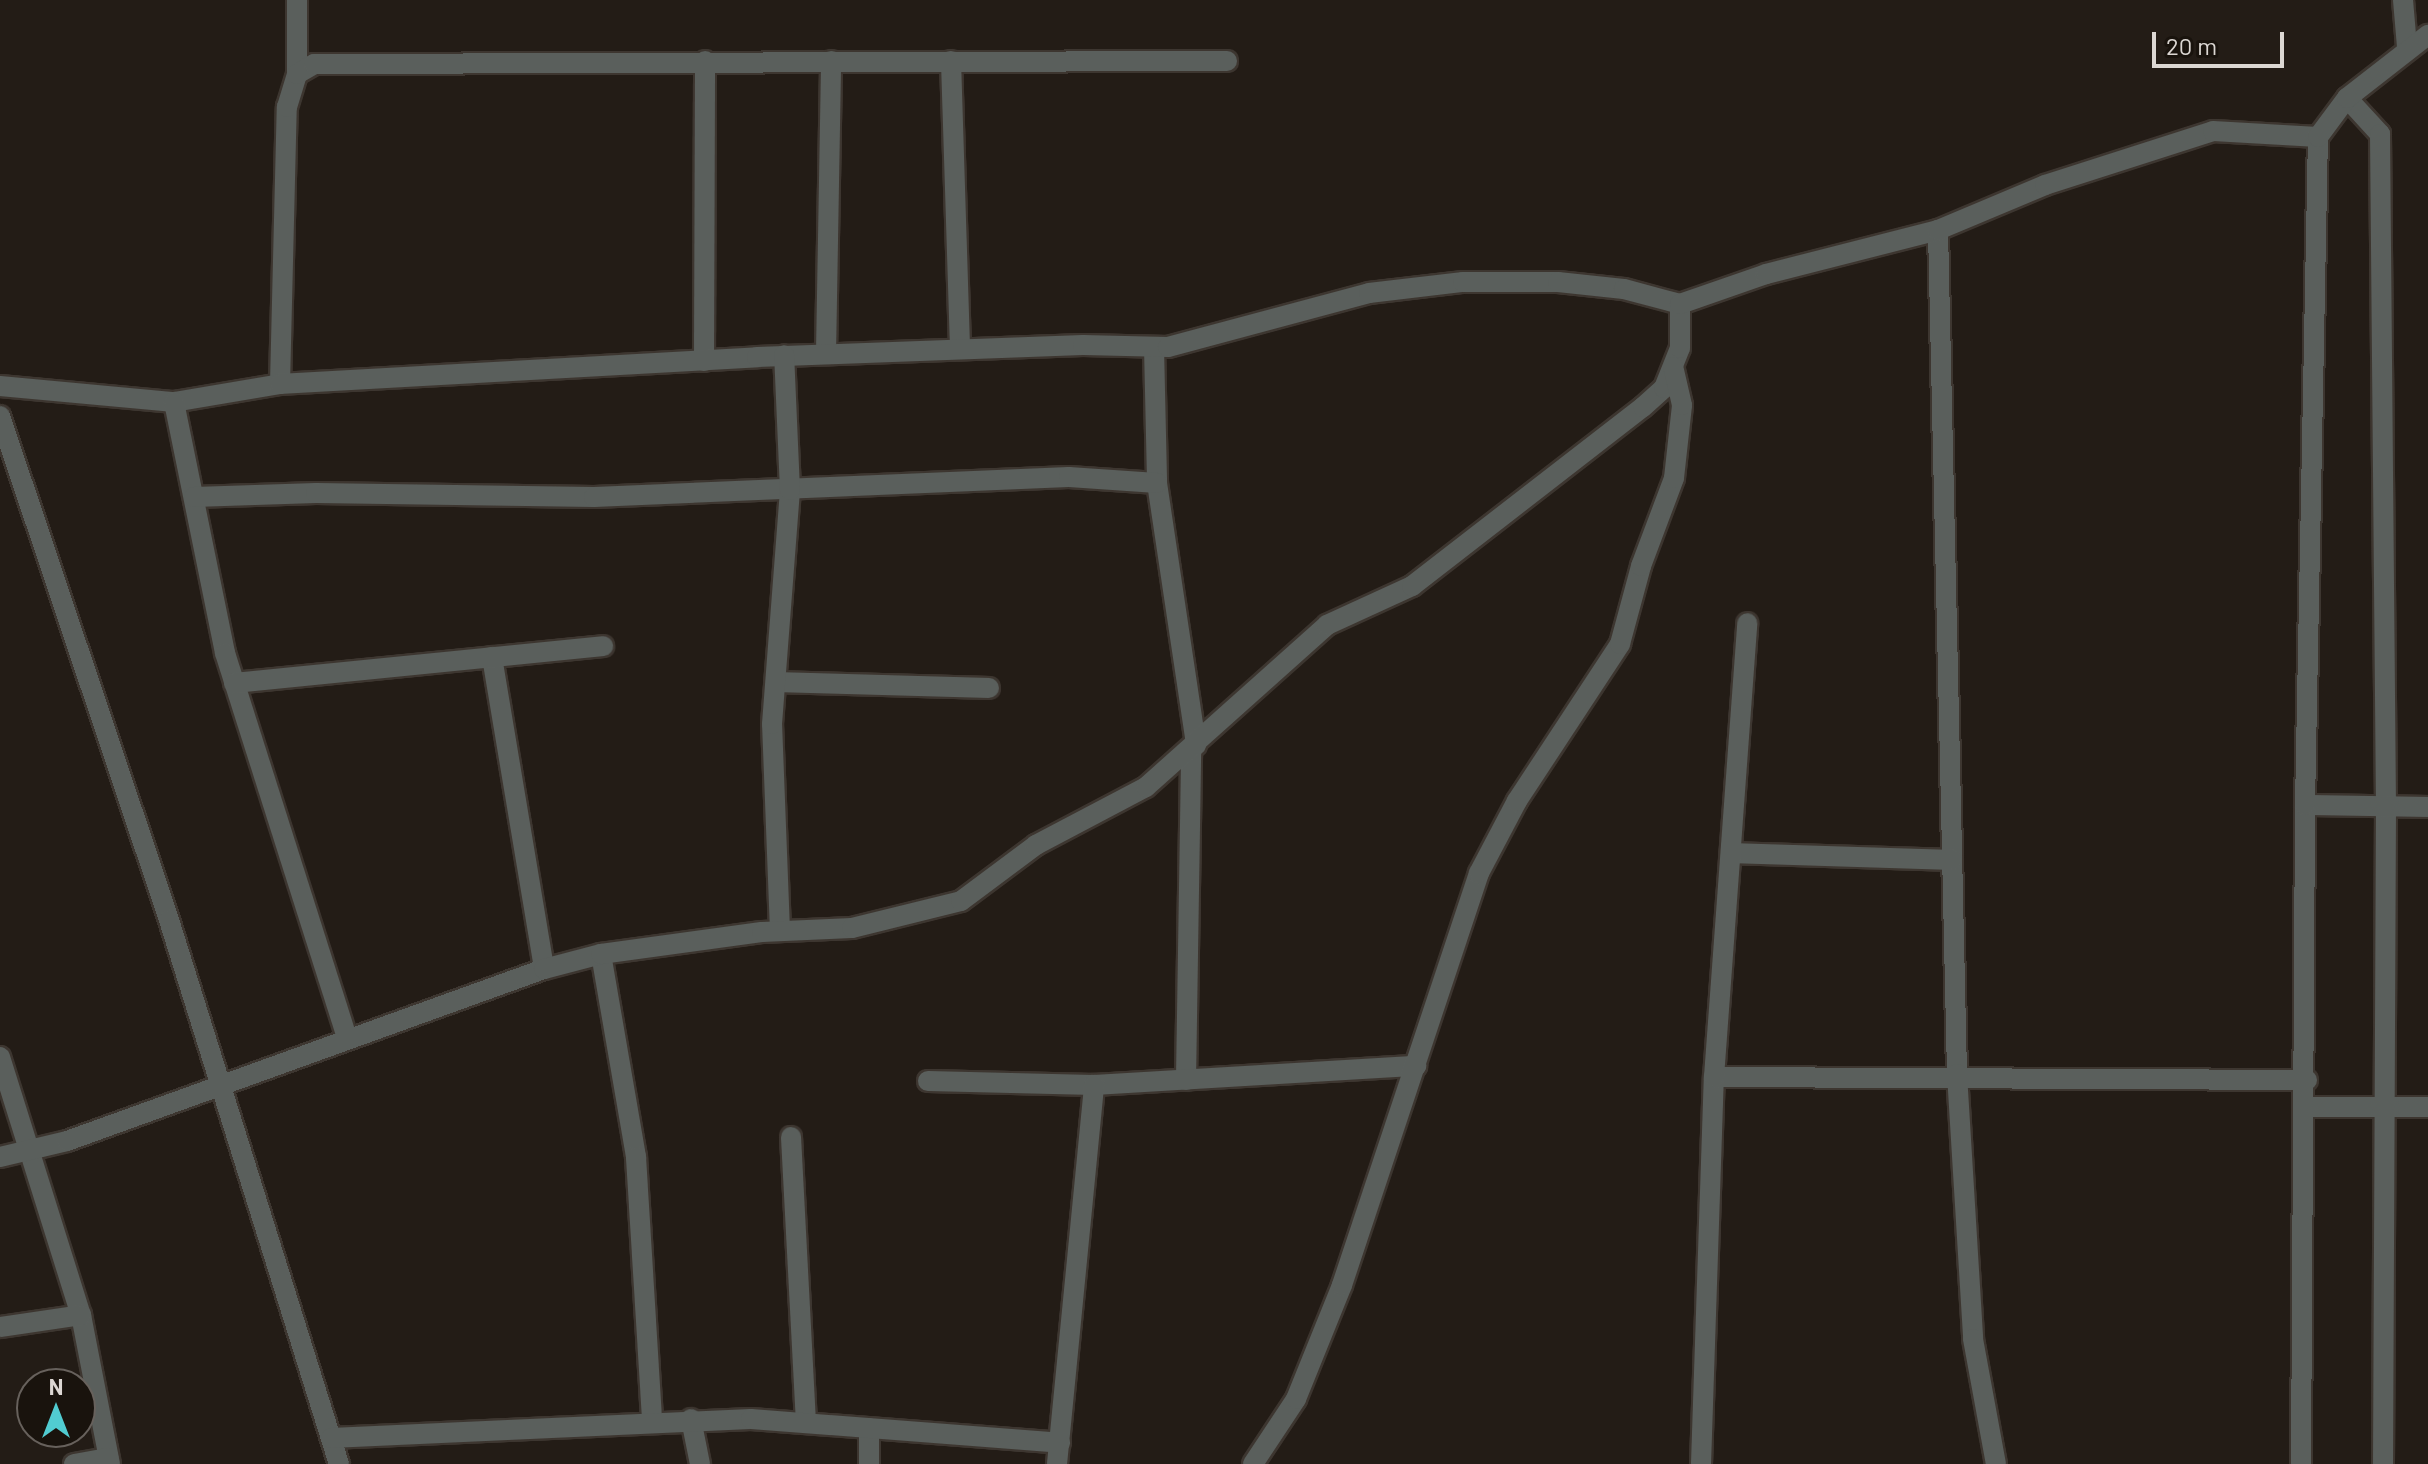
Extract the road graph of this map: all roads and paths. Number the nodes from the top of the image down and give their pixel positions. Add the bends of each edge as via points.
1 (297, 0) edge
2 (2403, 0) edge
3 (2428, 35) edge
4 (2407, 47) junction
5 (705, 61) junction
6 (831, 61) junction
7 (951, 61) junction
8 (1227, 61) dead end
9 (297, 74) junction
10 (2347, 98) junction
11 (2318, 137) junction
12 (1938, 230) junction
13 (1680, 304) junction
14 (1154, 347) junction
15 (960, 349) junction
16 (826, 354) junction
17 (784, 355) junction
18 (704, 361) junction
19 (1673, 367) junction
20 (280, 384) junction
21 (0, 386) edge
22 (174, 402) junction
23 (0, 416) edge
24 (1157, 483) junction
25 (790, 490) junction
26 (194, 497) junction
27 (1747, 623) dead end
28 (603, 646) dead end
29 (492, 657) junction
30 (776, 682) junction
31 (234, 683) junction
32 (989, 688) dead end
33 (1193, 746) junction
34 (2305, 805) junction
35 (2386, 807) junction
36 (2428, 807) edge
37 (1731, 853) junction
38 (1952, 860) junction
39 (780, 931) junction
40 (601, 954) junction
41 (544, 969) junction
42 (347, 1037) junction
43 (0, 1057) edge
44 (1416, 1066) junction
45 (1957, 1074) junction
46 (1714, 1077) junction
47 (1186, 1080) junction
48 (2307, 1080) junction
49 (928, 1081) dead end
50 (221, 1084) junction
51 (1094, 1085) junction
52 (2307, 1107) junction
53 (2385, 1107) junction
54 (2428, 1107) edge
55 (791, 1137) dead end
56 (33, 1149) junction
57 (0, 1157) edge
58 (81, 1315) junction
59 (0, 1327) edge
60 (691, 1419) junction
61 (652, 1420) junction
62 (806, 1423) junction
63 (869, 1428) junction
64 (331, 1438) junction
65 (1060, 1443) junction
66 (109, 1461) edge
67 (74, 1464) edge
68 (339, 1464) edge
69 (700, 1464) edge
70 (869, 1464) edge
71 (1057, 1464) edge
72 (1253, 1464) edge
73 (1701, 1464) edge
74 (1996, 1464) edge
75 (2301, 1464) edge
76 (2383, 1464) edge

1 - 9 street
2 - 4 street
3 - 4 street
4 - 10 street
5 - 6 street
5 - 9 street via 333,61
5 - 18 street
6 - 7 street
6 - 16 street
7 - 8 street
7 - 15 street
9 - 20 street via 287,107
10 - 11 street
10 - 35 street via 2380,134
11 - 12 street via 2213,131 2045,185
11 - 34 street
12 - 13 street via 1766,274
12 - 38 street
13 - 14 street via 1624,289 1558,282 1463,282 1369,293 1242,331
13 - 19 street via 1680,348
14 - 15 street
14 - 24 street
15 - 16 street
16 - 17 street
17 - 18 street
17 - 25 street
18 - 20 street
19 - 33 street via 1664,388 1643,407 1412,586 1327,625
19 - 44 street via 1682,405 1674,478 1641,566 1620,644 1517,801 1479,873
20 - 22 street
21 - 22 street
22 - 26 street
23 - 50 street
24 - 25 street via 1069,477
24 - 33 street
25 - 26 street via 594,497
25 - 30 street
26 - 31 street
27 - 37 street
28 - 29 street
29 - 31 street
29 - 41 street
30 - 32 street
30 - 39 street via 772,724
31 - 42 street
33 - 39 street via 1146,787 1036,845 961,901 852,928
33 - 47 street
34 - 35 street
34 - 48 street
35 - 36 street
35 - 53 street
37 - 38 street
37 - 46 street
38 - 45 street
39 - 40 street
40 - 41 street
40 - 61 street via 636,1157
41 - 42 street
42 - 50 street
43 - 56 street
44 - 47 street
44 - 72 street via 1342,1285 1296,1399
45 - 46 street
45 - 48 street
45 - 74 street via 1973,1339
46 - 73 street
47 - 51 street
48 - 52 street
49 - 51 street
50 - 56 street
50 - 64 street
51 - 65 street
52 - 53 street
52 - 75 street
53 - 54 street
53 - 76 street
55 - 62 street
56 - 57 street
56 - 58 street
58 - 59 street
58 - 66 street
60 - 61 street
60 - 62 street
60 - 69 street
61 - 64 street
62 - 63 street
63 - 65 street
63 - 70 street
64 - 68 street
65 - 71 street
66 - 67 street

